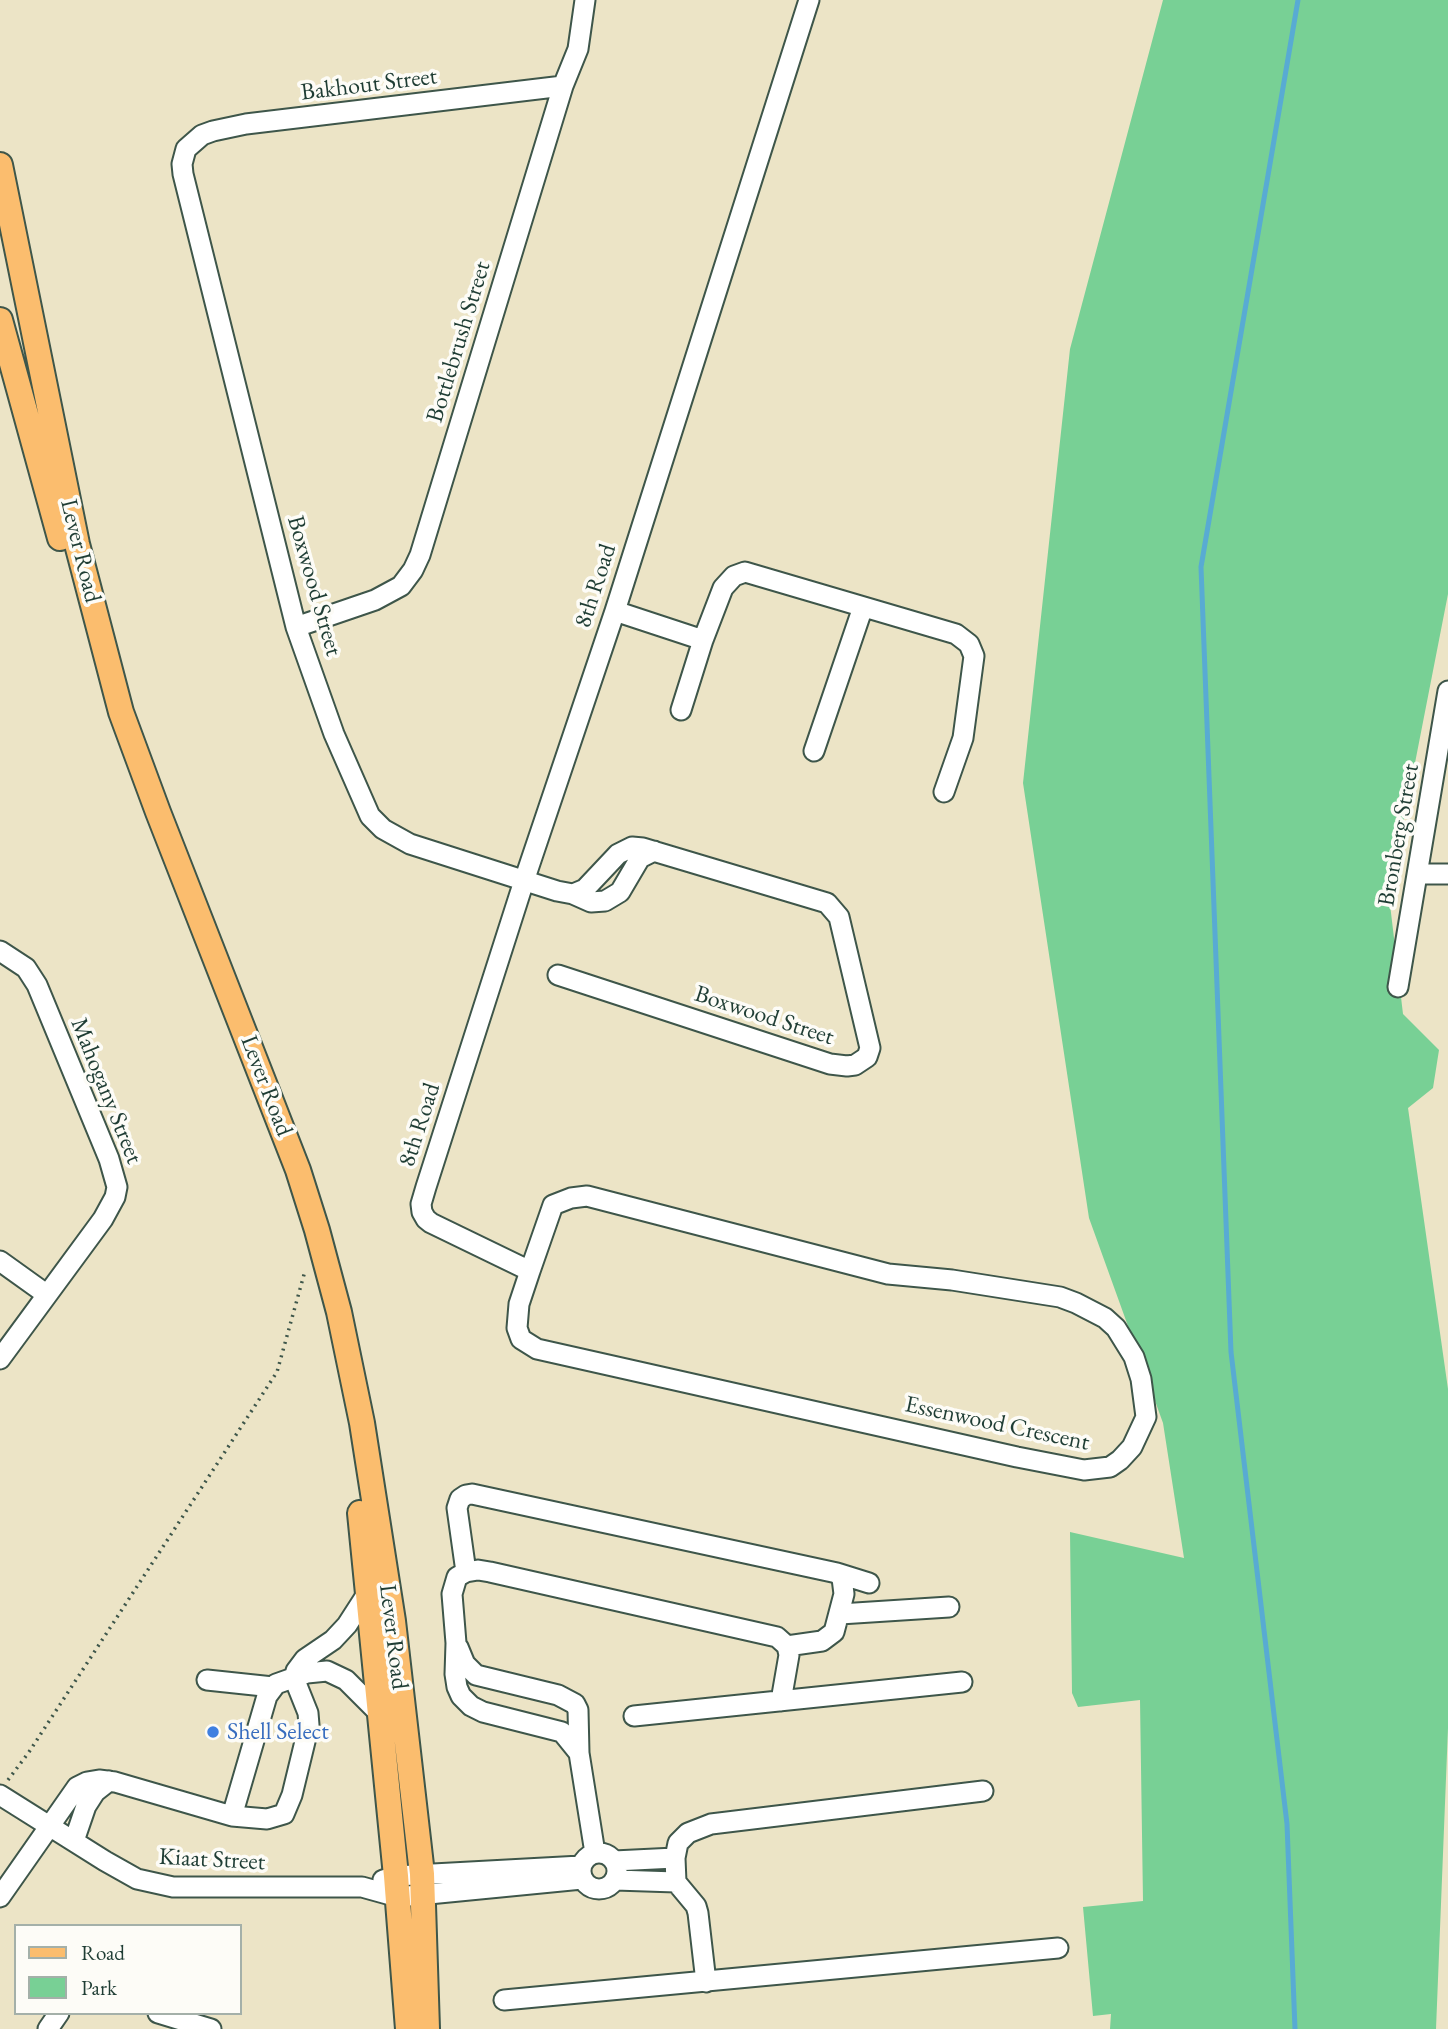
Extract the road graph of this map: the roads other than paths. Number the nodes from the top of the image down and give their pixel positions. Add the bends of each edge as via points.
1 (585, 0) edge
2 (809, 0) edge
3 (563, 86) junction
4 (186, 149) joint
5 (0, 165) edge
6 (0, 320) edge
7 (863, 607) junction
8 (615, 611) junction
9 (296, 627) junction
10 (703, 640) junction
11 (1448, 691) edge
12 (681, 710) dead end
13 (814, 751) dead end
14 (944, 792) dead end
15 (654, 851) junction
16 (1418, 874) junction
17 (1448, 874) edge
18 (524, 881) junction
19 (573, 894) junction
20 (0, 951) edge
21 (558, 975) dead end
22 (1398, 987) dead end
23 (0, 1261) edge
24 (530, 1272) junction
25 (46, 1294) junction
26 (0, 1359) edge
27 (466, 1572) junction
28 (837, 1573) junction
29 (869, 1583) dead end
30 (367, 1594) junction
31 (949, 1607) dead end
32 (840, 1614) junction
33 (456, 1643) junction
34 (787, 1646) junction
35 (294, 1678) junction
36 (207, 1679) dead end
37 (962, 1682) dead end
38 (273, 1687) junction
39 (781, 1701) junction
40 (379, 1712) junction
41 (634, 1716) dead end
42 (579, 1753) junction
43 (109, 1781) junction
44 (4, 1788) edge
45 (983, 1791) dead end
46 (232, 1816) junction
47 (51, 1826) junction
48 (74, 1841) junction
49 (675, 1858) junction
50 (586, 1866) junction
51 (614, 1870) junction
52 (676, 1882) junction
53 (423, 1885) junction
54 (397, 1886) junction
55 (0, 1898) edge
56 (1058, 1948) dead end
57 (706, 1982) junction
58 (504, 2000) dead end
59 (165, 2015) edge
60 (211, 2029) edge
61 (408, 2029) edge
62 (427, 2029) edge

1 - 3 street, Bottlebrush Street via 578,49
2 - 8 street, 8th Road
3 - 4 street, Bakhout Street via 246,124 202,135
3 - 9 street, Bottlebrush Street via 420,555 401,586
4 - 9 street, Boxwood Street via 183,174
5 - 53 main road, Lever Road via 76,544 121,712 298,1170 339,1312 362,1423 393,1621
6 - 30 main road, Lever Road via 116,726 313,1242 352,1426
7 - 10 street via 745,572 727,582
7 - 13 street
7 - 14 street via 956,634 973,649 963,738
8 - 10 street
8 - 18 street, 8th Road
9 - 18 street, Boxwood Street via 334,734 375,822 410,844
10 - 12 street
11 - 16 street, Bronberg Street
15 - 19 street, Boxwood Street via 625,849 585,889
15 - 19 street, Boxwood Street via 640,858 614,897 591,902
15 - 21 street, Boxwood Street via 821,900 834,909 867,1034 867,1057 847,1066 830,1064
16 - 17 street
16 - 22 street, Bronberg Street
18 - 19 street, Boxwood Street
18 - 24 street, 8th Road via 421,1204 426,1219
20 - 25 street, Mahogany Street via 26,968 37,985 116,1178 115,1197 103,1219
23 - 25 street
24 - 24 street, Essenwood Crescent via 517,1328 521,1339 537,1349 1084,1469 1110,1467 1120,1460 1132,1447 1146,1416 1134,1357 1116,1328 1060,1297 888,1274 587,1196 553,1205
25 - 26 street, Mahogany Street
27 - 28 street via 457,1508 460,1499 472,1494
27 - 33 street via 457,1577 452,1594
27 - 34 street via 478,1570 538,1582 739,1628 780,1639
28 - 29 street
28 - 32 street via 844,1586
30 - 35 street via 347,1625 301,1663
30 - 40 main road, Lever Road
31 - 32 street
32 - 34 street via 828,1637
33 - 42 street via 457,1687 471,1706 562,1732
33 - 42 street via 476,1675 558,1695 575,1704
34 - 39 street
35 - 38 street
35 - 40 street via 317,1671 336,1674
35 - 46 street via 309,1713 309,1725 288,1808 273,1819
36 - 38 street
37 - 39 street
38 - 46 street
39 - 41 street
40 - 54 main road, Lever Road
42 - 50 street
43 - 46 street
43 - 47 street via 93,1780 77,1787
43 - 48 street via 95,1791 86,1806
44 - 47 street, Kiaat Street
45 - 49 street via 711,1824 682,1838
47 - 48 street, Kiaat Street
47 - 55 street
48 - 54 street, Kiaat Street via 137,1879 173,1887
49 - 51 street
49 - 52 street
50 - 51 street via 603,1854
50 - 51 street via 594,1889 609,1886
50 - 53 street, Kiaat Street
51 - 52 street
52 - 57 street via 698,1913
53 - 54 street, Kiaat Street
53 - 62 main road, Lever Road
54 - 61 main road, Lever Road
56 - 57 street
57 - 58 street
59 - 60 street

